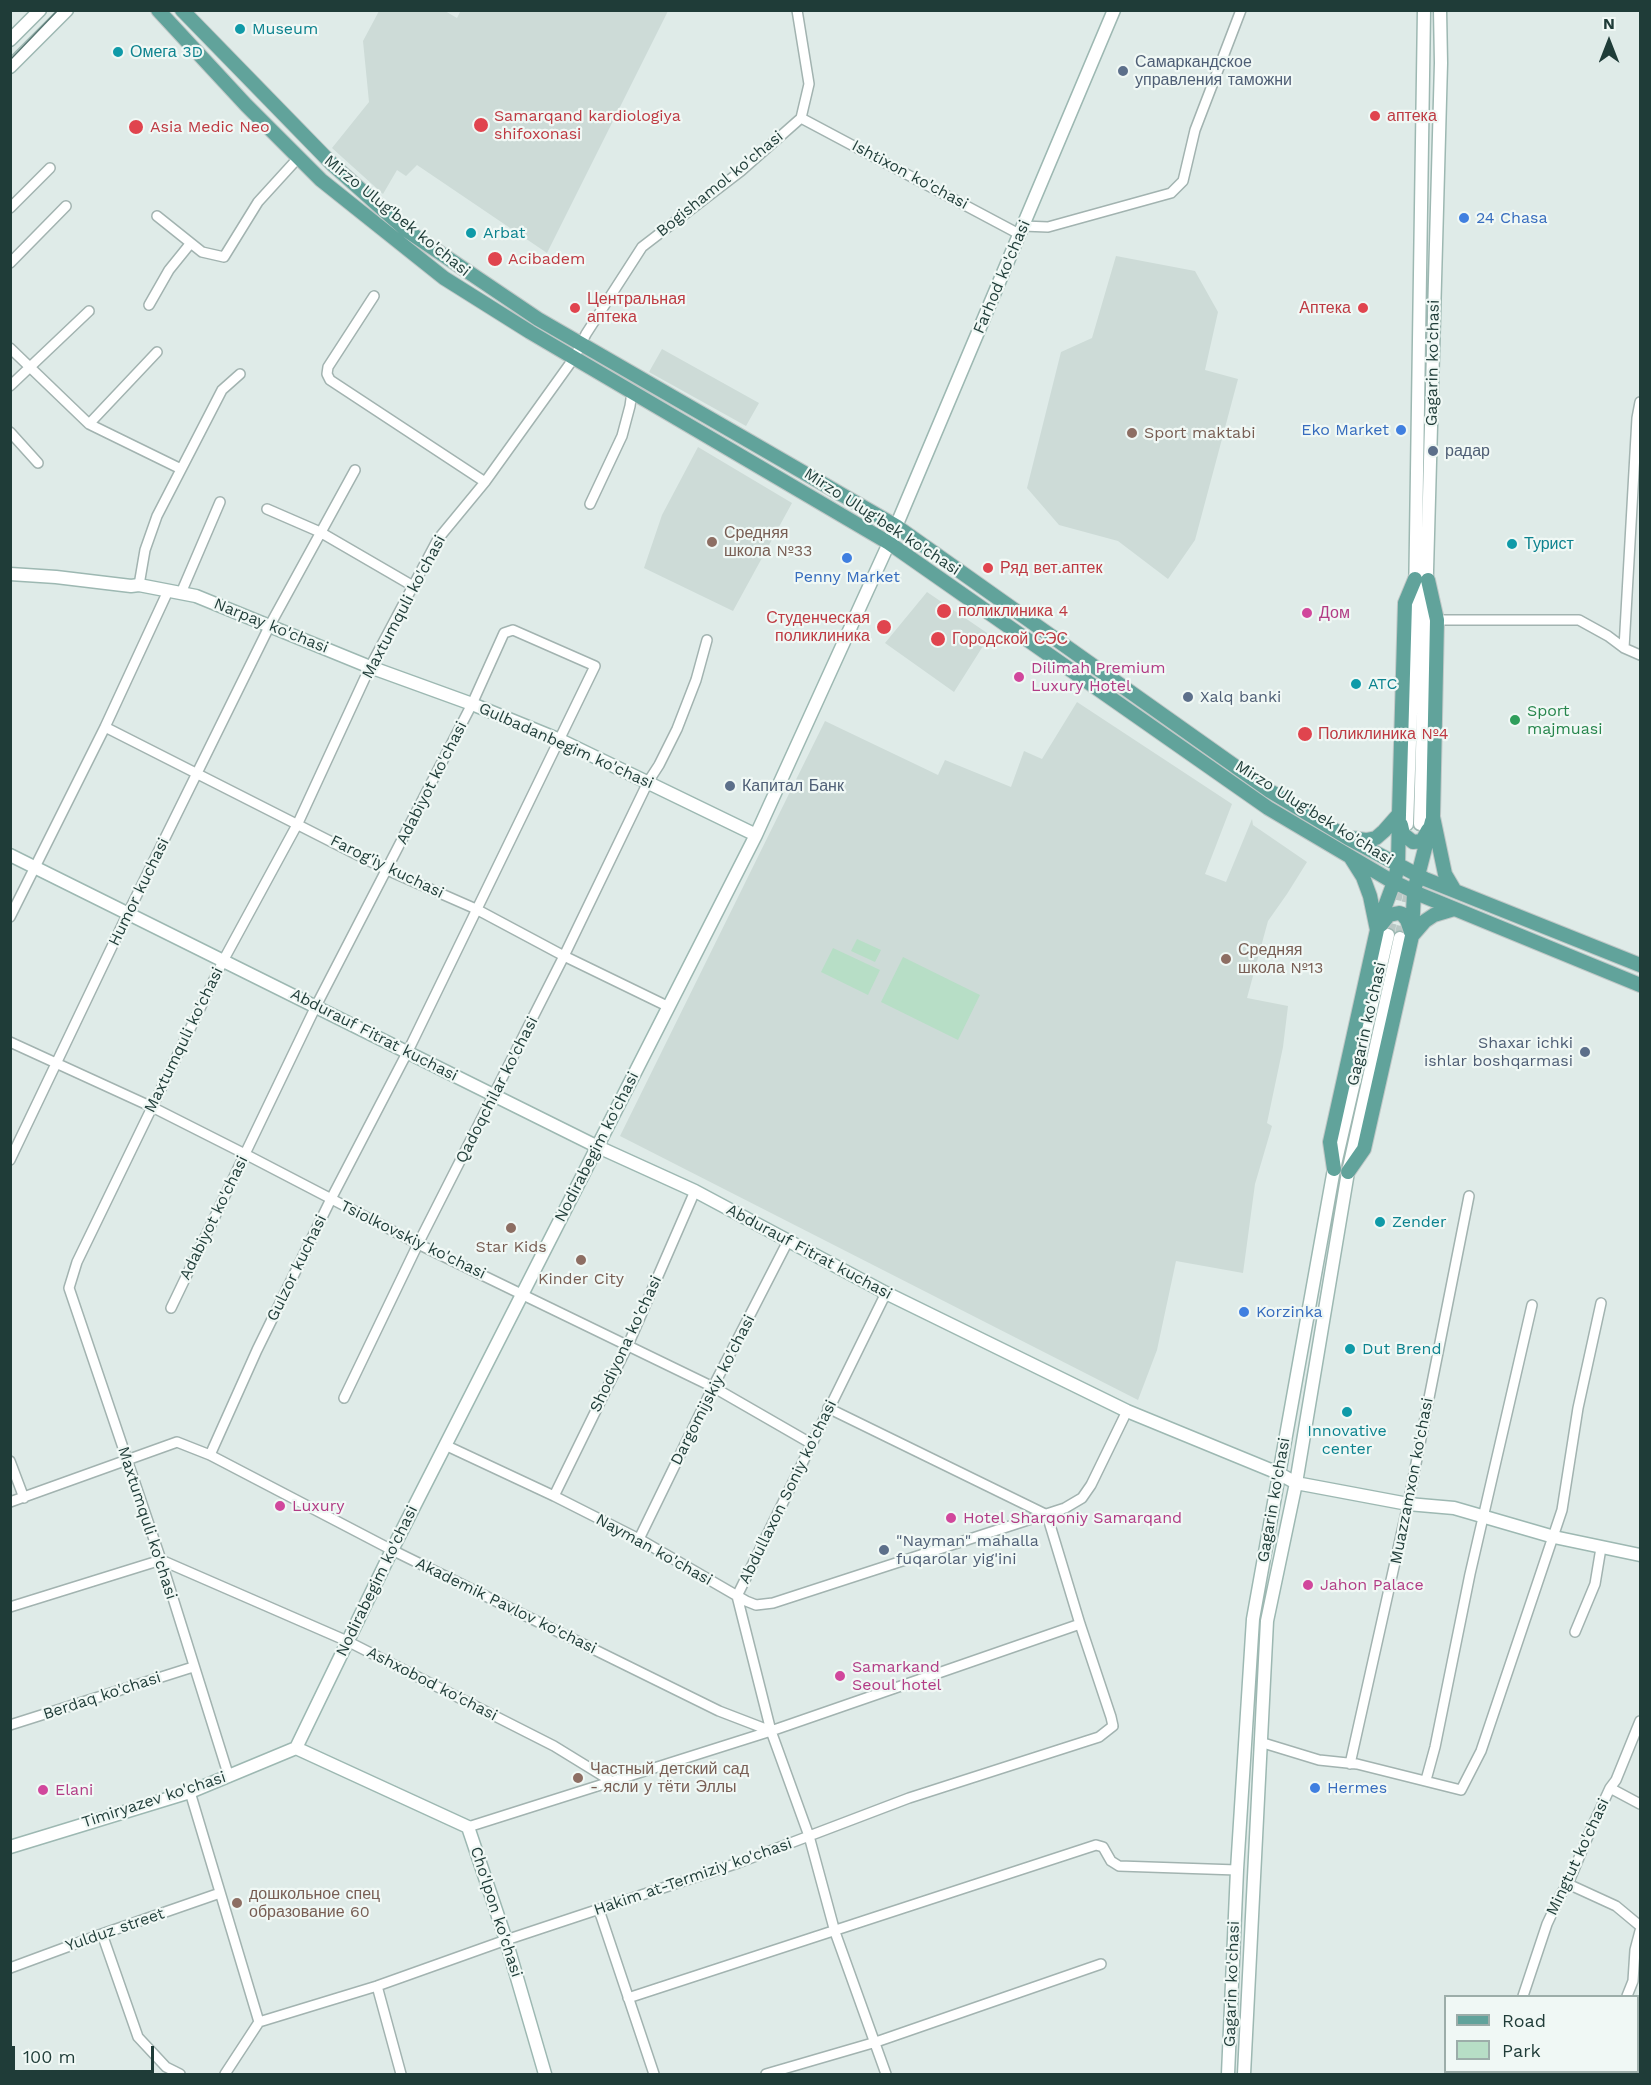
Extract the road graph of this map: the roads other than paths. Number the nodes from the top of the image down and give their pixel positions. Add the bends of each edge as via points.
1 (40, 10) edge
2 (67, 10) edge
3 (158, 10) edge
4 (182, 10) edge
5 (797, 10) edge
6 (1114, 10) edge
7 (1241, 10) edge
8 (1424, 10) edge
9 (1440, 10) edge
10 (10, 40) edge
11 (10, 67) edge
12 (801, 118) junction
13 (299, 158) junction
14 (50, 168) dead end
15 (66, 206) dead end
16 (10, 208) edge
17 (157, 216) dead end
18 (1021, 230) junction
19 (190, 244) junction
20 (10, 263) edge
21 (374, 296) dead end
22 (149, 305) dead end
23 (89, 311) dead end
24 (580, 343) junction
25 (10, 348) edge
26 (157, 352) dead end
27 (574, 358) junction
28 (29, 368) junction
29 (240, 374) dead end
30 (10, 386) edge
31 (632, 392) junction
32 (1641, 402) edge
33 (89, 424) junction
34 (10, 432) edge
35 (38, 463) dead end
36 (181, 469) junction
37 (355, 470) dead end
38 (484, 482) junction
39 (220, 502) dead end
40 (590, 504) dead end
41 (267, 509) dead end
42 (896, 526) junction
43 (320, 532) junction
44 (889, 543) junction
45 (10, 574) edge
46 (1421, 580) junction
47 (139, 585) junction
48 (413, 586) junction
49 (175, 592) junction
50 (1437, 620) junction
51 (270, 626) junction
52 (707, 640) dead end
53 (1624, 648) junction
54 (1641, 655) edge
55 (371, 668) junction
56 (472, 704) junction
57 (105, 727) junction
58 (560, 740) junction
59 (197, 774) junction
60 (648, 782) junction
61 (1403, 819) junction
62 (1426, 821) junction
63 (298, 823) junction
64 (756, 836) junction
65 (1348, 838) junction
66 (10, 855) edge
67 (1350, 856) junction
68 (34, 866) junction
69 (1398, 866) junction
70 (387, 870) junction
71 (1419, 876) junction
72 (1394, 882) junction
73 (1414, 891) junction
74 (1455, 891) junction
75 (476, 909) junction
76 (1454, 909) junction
77 (128, 913) junction
78 (10, 917) edge
79 (1394, 935) junction
80 (564, 956) junction
81 (223, 961) junction
82 (1641, 966) edge
83 (1641, 985) edge
84 (316, 1006) junction
85 (669, 1007) junction
86 (10, 1042) edge
87 (408, 1052) junction
88 (56, 1064) junction
89 (495, 1096) junction
90 (152, 1107) junction
91 (596, 1146) junction
92 (245, 1154) junction
93 (10, 1160) edge
94 (1341, 1171) junction
95 (695, 1191) junction
96 (1469, 1196) dead end
97 (331, 1199) junction
98 (788, 1241) junction
99 (418, 1244) junction
100 (886, 1293) junction
101 (522, 1294) junction
102 (1601, 1303) dead end
103 (1532, 1305) dead end
104 (171, 1308) dead end
105 (628, 1345) junction
106 (713, 1387) junction
107 (344, 1398) dead end
108 (828, 1408) junction
109 (1127, 1411) junction
110 (812, 1444) junction
111 (445, 1445) junction
112 (210, 1455) junction
113 (126, 1459) junction
114 (10, 1461) edge
115 (1278, 1473) junction
116 (1296, 1483) junction
117 (554, 1496) junction
118 (24, 1498) junction
119 (10, 1502) edge
120 (1408, 1504) junction
121 (1047, 1515) junction
122 (1485, 1516) junction
123 (1554, 1537) junction
124 (639, 1539) junction
125 (1601, 1548) junction
126 (392, 1550) junction
127 (1641, 1555) edge
128 (161, 1560) junction
129 (737, 1596) junction
130 (10, 1607) edge
131 (1080, 1624) junction
132 (1575, 1632) dead end
133 (347, 1641) junction
134 (193, 1667) junction
135 (1641, 1721) edge
136 (10, 1725) edge
137 (771, 1731) junction
138 (1260, 1742) junction
139 (296, 1748) junction
140 (1350, 1764) junction
141 (229, 1777) junction
142 (1426, 1780) junction
143 (611, 1781) junction
144 (1610, 1788) junction
145 (190, 1792) junction
146 (1641, 1804) edge
147 (468, 1827) junction
148 (809, 1836) junction
149 (10, 1847) edge
150 (1237, 1870) junction
151 (1568, 1884) junction
152 (220, 1893) junction
153 (599, 1910) junction
154 (1641, 1926) edge
155 (1641, 1931) edge
156 (835, 1932) junction
157 (102, 1934) junction
158 (506, 1940) junction
159 (1101, 1964) dead end
160 (10, 1968) edge
161 (377, 1986) junction
162 (1523, 1995) edge
163 (1627, 1995) edge
164 (628, 1998) junction
165 (259, 2022) junction
166 (876, 2043) junction
167 (180, 2074) edge
168 (225, 2074) edge
169 (401, 2074) edge
170 (545, 2074) edge
171 (654, 2074) edge
172 (766, 2074) edge
173 (886, 2074) edge
174 (1228, 2074) edge
175 (1244, 2074) edge

1 - 10 street
2 - 11 street
3 - 13 main road, Mirzo Ulug'bek ko'chasi
4 - 24 main road, Mirzo Ulug'bek ko'chasi via 333,165 406,231
5 - 12 street via 809,84
6 - 18 street, Farhod ko'chasi
7 - 18 street via 1196,130 1183,181 1171,193 1048,227
8 - 46 street, Gagarin ko'chasi
9 - 46 street, Gagarin ko'chasi
12 - 18 street, Ishtixon ko'chasi
12 - 24 street, Bogishamol ko'chasi via 741,171 642,247
13 - 19 street via 258,202 224,258
13 - 27 main road, Mirzo Ulug'bek ko'chasi via 444,278
14 - 16 street
15 - 20 street
17 - 19 street
18 - 42 street, Farhod ko'chasi
19 - 22 street
21 - 38 street via 328,367 330,380
23 - 28 street
24 - 27 street, Bogishamol ko'chasi
24 - 42 main road, Mirzo Ulug'bek ko'chasi
25 - 28 street
26 - 33 street
27 - 31 main road, Mirzo Ulug'bek ko'chasi
27 - 38 street, Maxtumquli ko'chasi
28 - 30 street
28 - 33 street
29 - 36 street via 222,390
31 - 40 street via 622,436
31 - 44 main road, Mirzo Ulug'bek ko'chasi
32 - 53 street
33 - 36 street
34 - 35 street
36 - 47 street via 157,516 145,550
37 - 43 street, Humor kuchasi
38 - 48 street, Maxtumquli ko'chasi via 438,539
39 - 49 street
41 - 43 street
42 - 44 street, Farhod ko'chasi
42 - 65 main road, Mirzo Ulug'bek ko'chasi via 1262,785
43 - 48 street
43 - 51 street, Humor kuchasi
44 - 64 street, Nodirabegim ko'chasi
44 - 67 main road, Mirzo Ulug'bek ko'chasi via 1268,808
45 - 47 street, Narpay ko'chasi
46 - 50 main road
46 - 61 main road via 1405,603
46 - 62 street, Gagarin ko'chasi
47 - 49 street, Narpay ko'chasi
48 - 55 street, Maxtumquli ko'chasi
49 - 51 street, Narpay ko'chasi via 196,596
49 - 57 street
50 - 53 street via 1579,620
50 - 62 main road
51 - 55 street, Narpay ko'chasi
51 - 59 street, Humor kuchasi
52 - 60 street, Qadoqchilar ko'chasi via 677,729
53 - 54 street
55 - 56 street, Gulbadanbegim ko'chasi
55 - 63 street, Maxtumquli ko'chasi
56 - 58 street, Gulbadanbegim ko'chasi
56 - 58 street, Adabiyot ko'chasi via 504,633 513,630 595,666
56 - 70 street, Adabiyot ko'chasi
57 - 59 street, Farog'iy kuchasi
57 - 68 street
58 - 60 street, Gulbadanbegim ko'chasi
58 - 75 street, Adabiyot ko'chasi
59 - 63 street, Farog'iy kuchasi
59 - 77 street, Humor kuchasi
60 - 64 street, Gulbadanbegim ko'chasi
60 - 80 street, Qadoqchilar ko'chasi
61 - 62 main road via 1402,834 1413,842 1422,841 1427,834
61 - 65 main road via 1376,837
61 - 69 main road
62 - 71 main road
62 - 74 main road
63 - 70 street, Farog'iy kuchasi
63 - 81 street, Maxtumquli ko'chasi
64 - 85 street, Nodirabegim ko'chasi
65 - 69 main road, Mirzo Ulug'bek ko'chasi
66 - 68 street, Abdurauf Fitrat kuchasi
67 - 72 main road, Mirzo Ulug'bek ko'chasi
67 - 79 main road
68 - 77 street, Abdurauf Fitrat kuchasi
68 - 78 street
69 - 71 main road, Mirzo Ulug'bek ko'chasi
69 - 72 main road
70 - 75 street, Farog'iy kuchasi
70 - 84 street, Adabiyot ko'chasi
71 - 73 main road
71 - 74 main road, Mirzo Ulug'bek ko'chasi
72 - 73 main road, Mirzo Ulug'bek ko'chasi
72 - 79 main road
73 - 76 main road, Mirzo Ulug'bek ko'chasi
73 - 79 main road
74 - 82 main road, Mirzo Ulug'bek ko'chasi
75 - 80 street, Farog'iy kuchasi
75 - 87 street, Adabiyot ko'chasi
76 - 79 main road
76 - 83 main road, Mirzo Ulug'bek ko'chasi
77 - 81 street, Abdurauf Fitrat kuchasi
77 - 88 street, Humor kuchasi
79 - 94 main road via 1330,1142
79 - 94 main road via 1364,1149
80 - 85 street, Farog'iy kuchasi
80 - 89 street, Qadoqchilar ko'chasi
81 - 84 street, Abdurauf Fitrat kuchasi
81 - 90 street, Maxtumquli ko'chasi
84 - 87 street, Abdurauf Fitrat kuchasi
84 - 92 street, Adabiyot ko'chasi
85 - 91 street, Nodirabegim ko'chasi
86 - 88 street, Tsiolkovskiy ko'chasi
87 - 89 street, Abdurauf Fitrat kuchasi
87 - 97 street, Gulzor kuchasi
88 - 90 street, Tsiolkovskiy ko'chasi
88 - 93 street, Humor kuchasi
89 - 91 street, Abdurauf Fitrat kuchasi
89 - 99 street, Qadoqchilar ko'chasi
90 - 92 street, Tsiolkovskiy ko'chasi
90 - 113 street, Maxtumquli ko'chasi via 76,1262 69,1288
91 - 95 street, Abdurauf Fitrat kuchasi
91 - 101 street, Nodirabegim ko'chasi
92 - 97 street, Tsiolkovskiy ko'chasi
92 - 104 street, Adabiyot ko'chasi
94 - 115 street, Gagarin ko'chasi
94 - 116 street, Gagarin ko'chasi
95 - 98 street, Abdurauf Fitrat kuchasi
95 - 105 street, Shodiyona ko'chasi
96 - 120 street, Muazzamxon ko'chasi
97 - 99 street, Tsiolkovskiy ko'chasi
97 - 112 street, Gulzor kuchasi
98 - 100 street, Abdurauf Fitrat kuchasi
98 - 106 street, Dargomijskiy ko'chasi
99 - 101 street, Tsiolkovskiy ko'chasi
99 - 107 street, Qadoqchilar ko'chasi
100 - 108 street, Abdullaxon Soniy ko'chasi
100 - 109 street, Abdurauf Fitrat kuchasi
101 - 105 street, Tsiolkovskiy ko'chasi
101 - 111 street, Nodirabegim ko'chasi
102 - 123 street
103 - 122 street
105 - 106 street, Tsiolkovskiy ko'chasi
105 - 117 street, Shodiyona ko'chasi
106 - 110 street, Tsiolkovskiy ko'chasi
106 - 124 street, Dargomijskiy ko'chasi
108 - 110 street, Abdullaxon Soniy ko'chasi
108 - 121 street
109 - 115 street, Abdurauf Fitrat kuchasi
109 - 121 street, Nayman ko'chasi via 1082,1498
110 - 129 street, Abdullaxon Soniy ko'chasi
111 - 117 street, Nayman ko'chasi
111 - 126 street, Nodirabegim ko'chasi
112 - 113 street, Akademik Pavlov ko'chasi via 177,1442
112 - 126 street, Akademik Pavlov ko'chasi
113 - 118 street, Akademik Pavlov ko'chasi
113 - 128 street, Maxtumquli ko'chasi
114 - 118 street
115 - 116 street, Abdurauf Fitrat kuchasi
115 - 150 street, Gagarin ko'chasi via 1253,1619
116 - 120 street, Abdurauf Fitrat kuchasi
116 - 138 street, Gagarin ko'chasi via 1267,1621
117 - 124 street, Nayman ko'chasi
118 - 119 street, Akademik Pavlov ko'chasi
120 - 122 street, Abdurauf Fitrat kuchasi via 1454,1508
120 - 140 street, Muazzamxon ko'chasi
121 - 129 street, Nayman ko'chasi via 773,1603 756,1605
121 - 131 street
122 - 123 street, Abdurauf Fitrat kuchasi
122 - 142 street
123 - 125 street, Abdurauf Fitrat kuchasi
123 - 142 street via 1481,1751 1461,1790
124 - 129 street, Nayman ko'chasi
125 - 127 street, Abdurauf Fitrat kuchasi
125 - 132 street via 1595,1584
126 - 133 street, Nodirabegim ko'chasi
126 - 137 street, Akademik Pavlov ko'chasi via 719,1711
128 - 130 street
128 - 133 street, Ashxobod ko'chasi
128 - 134 street, Maxtumquli ko'chasi
129 - 137 street, Abdullaxon Soniy ko'chasi
131 - 137 street
131 - 148 street, Hakim at-Termiziy ko'chasi via 1113,1726 1100,1737 909,1798
133 - 139 street, Nodirabegim ko'chasi
133 - 143 street, Ashxobod ko'chasi via 554,1746
134 - 136 street, Berdaq ko'chasi
134 - 141 street, Maxtumquli ko'chasi
135 - 144 street, Mingtut ko'chasi
137 - 143 street
137 - 148 street, Abdullaxon Soniy ko'chasi
138 - 140 street via 1318,1760
138 - 175 street, Gagarin ko'chasi
139 - 141 street, Timiryazev ko'chasi
139 - 147 street, Cho'lpon ko'chasi
140 - 142 street
141 - 145 street, Timiryazev ko'chasi
143 - 147 street
144 - 146 street
144 - 151 street, Mingtut ko'chasi
145 - 149 street, Timiryazev ko'chasi
145 - 152 street
147 - 158 street, Cho'lpon ko'chasi
148 - 153 street, Hakim at-Termiziy ko'chasi
148 - 156 street, Abdullaxon Soniy ko'chasi
150 - 156 street via 1119,1866 1103,1847 1096,1845
150 - 174 street, Gagarin ko'chasi
151 - 154 street via 1617,1906
151 - 162 street, Mingtut ko'chasi via 1547,1924
152 - 157 street, Yulduz street
152 - 165 street
153 - 158 street, Hakim at-Termiziy ko'chasi
153 - 164 street
155 - 163 street
156 - 164 street
156 - 166 street, Abdullaxon Soniy ko'chasi
157 - 160 street, Yulduz street
157 - 167 street via 138,2037 165,2067
158 - 161 street, Hakim at-Termiziy ko'chasi
158 - 170 street, Cho'lpon ko'chasi
159 - 166 street
161 - 165 street, Hakim at-Termiziy ko'chasi
161 - 169 street
164 - 171 street
165 - 168 street
166 - 172 street
166 - 173 street, Abdullaxon Soniy ko'chasi

